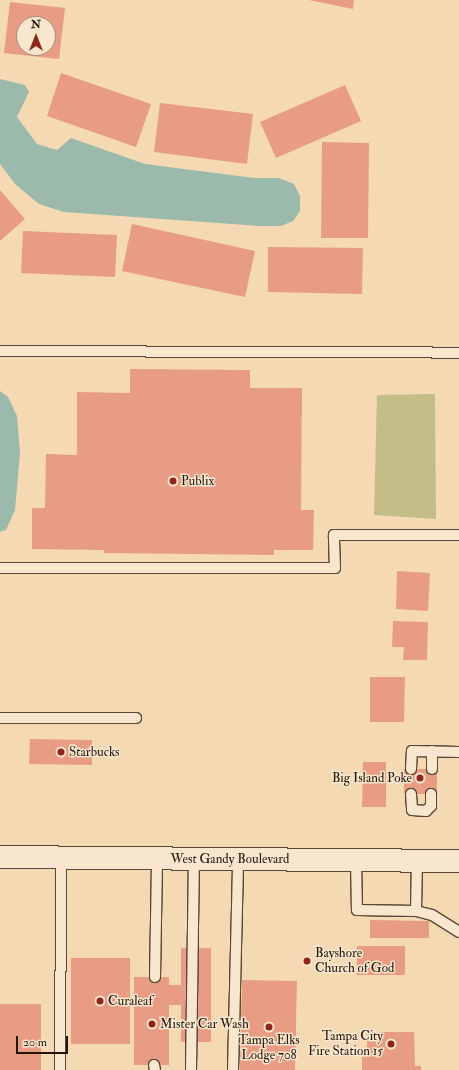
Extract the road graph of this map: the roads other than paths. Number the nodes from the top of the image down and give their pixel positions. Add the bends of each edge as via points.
1 (0, 351) edge
2 (459, 353) edge
3 (459, 535) edge
4 (0, 568) edge
5 (0, 718) edge
6 (136, 718) dead end
7 (432, 751) junction
8 (459, 752) edge
9 (411, 769) dead end
10 (432, 769) dead end
11 (411, 794) dead end
12 (431, 794) dead end
13 (0, 857) edge
14 (61, 858) junction
15 (157, 858) junction
16 (194, 859) junction
17 (238, 859) junction
18 (356, 860) junction
19 (416, 860) junction
20 (459, 861) edge
21 (416, 911) junction
22 (459, 932) edge
23 (154, 977) dead end
24 (60, 1070) edge
25 (191, 1070) edge
26 (233, 1070) edge

1 - 2 lane
3 - 4 lane via 334,535 335,568
5 - 6 lane
7 - 8 lane
7 - 9 lane via 412,751
7 - 10 lane
11 - 12 lane via 412,810 426,811 431,806
13 - 14 main road, West Gandy Boulevard
14 - 15 main road, West Gandy Boulevard
14 - 24 lane
15 - 16 main road, West Gandy Boulevard
15 - 23 lane
16 - 17 main road, West Gandy Boulevard
16 - 25 lane
17 - 18 main road, West Gandy Boulevard
17 - 26 lane
18 - 19 main road, West Gandy Boulevard
18 - 21 lane via 357,910
19 - 20 main road, West Gandy Boulevard
19 - 21 lane
21 - 22 lane via 432,915

